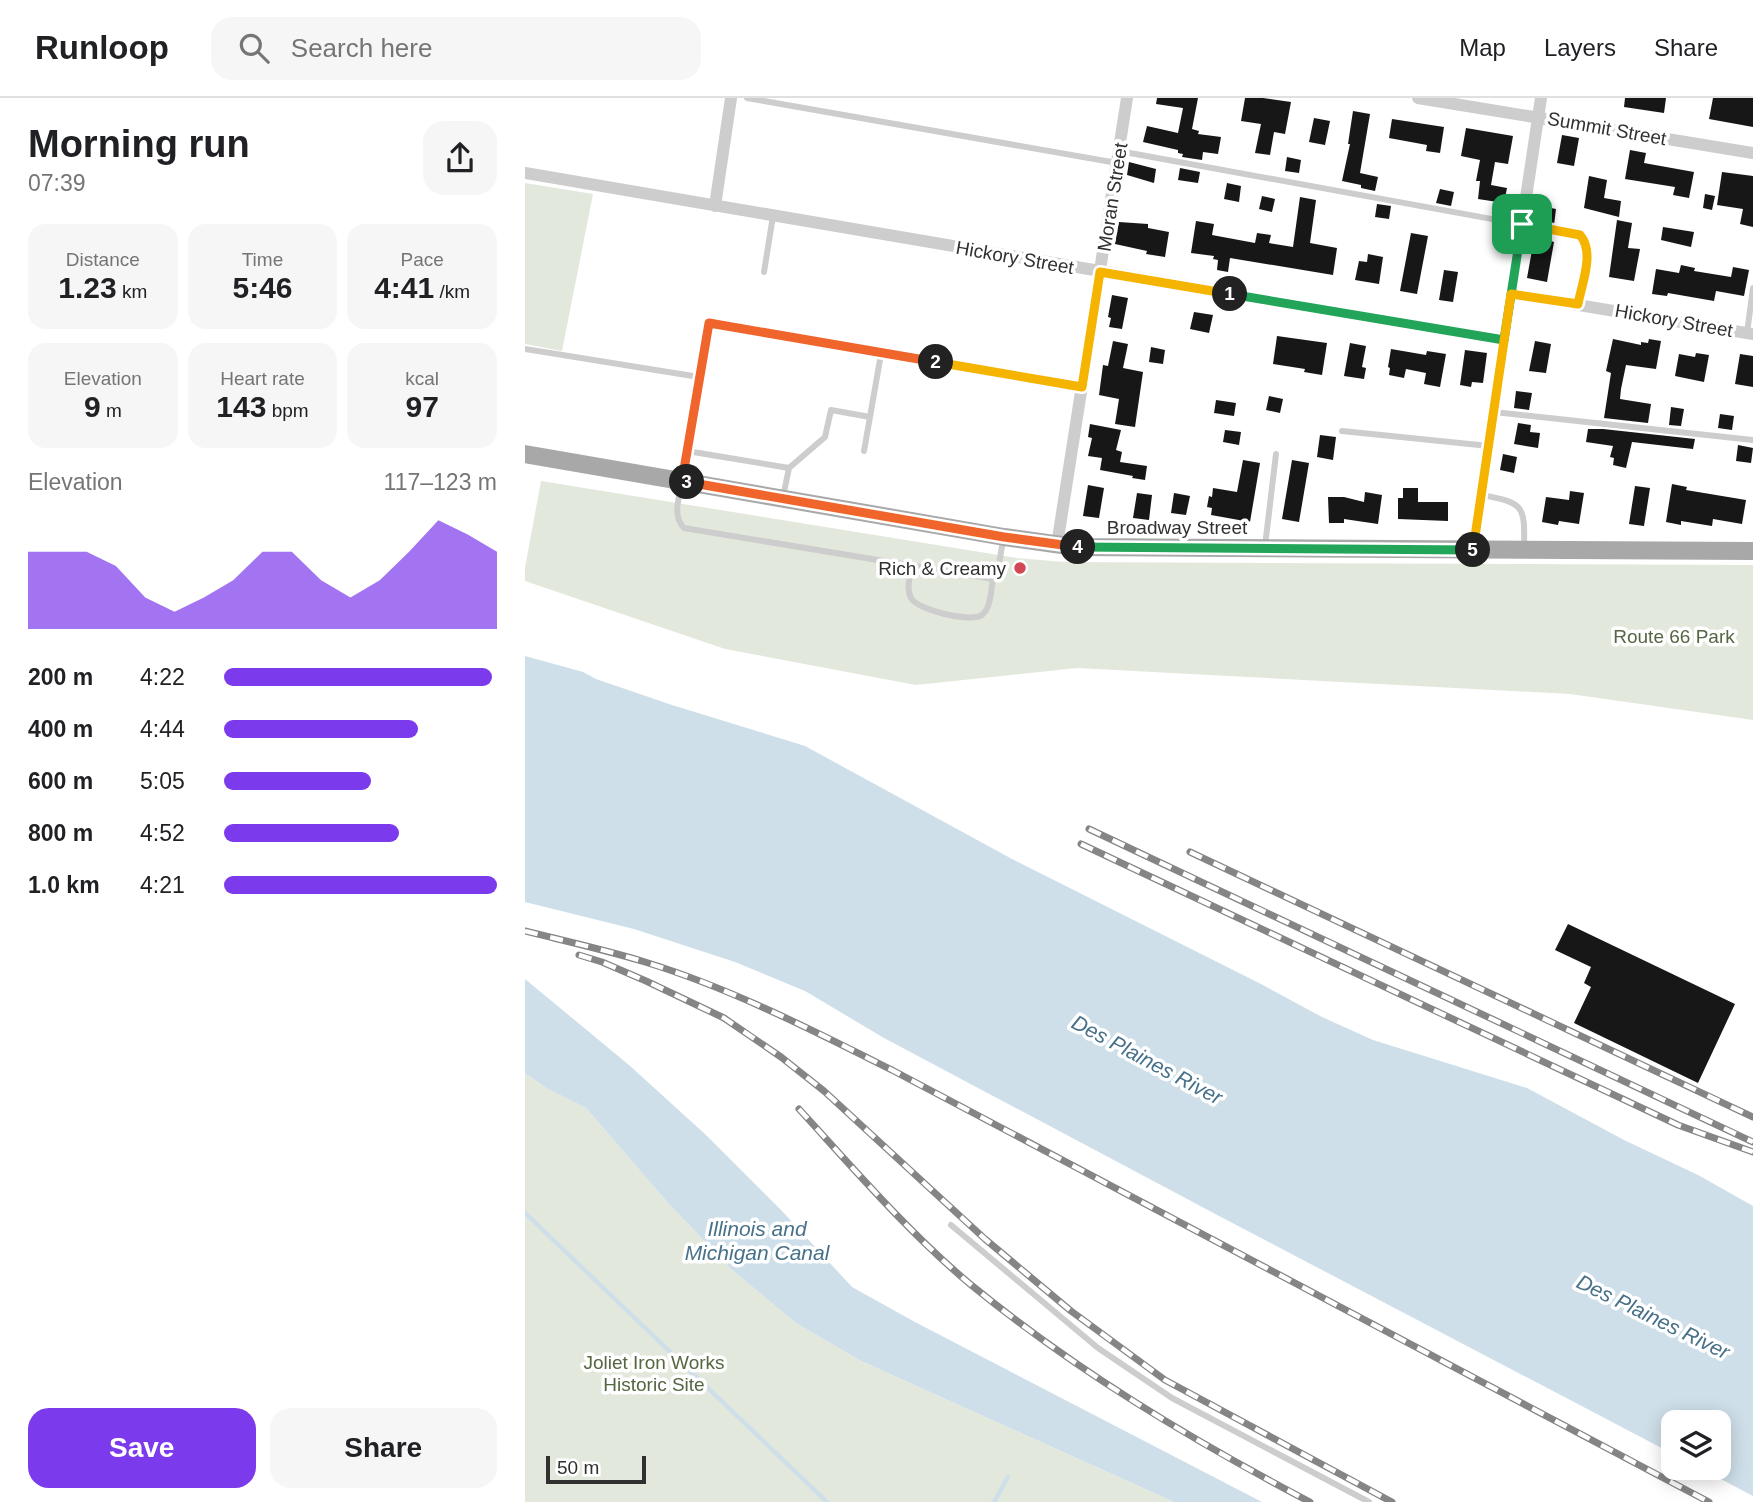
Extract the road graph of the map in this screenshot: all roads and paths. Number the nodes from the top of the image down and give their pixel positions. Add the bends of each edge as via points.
1 (731, 98) edge
2 (747, 98) edge
3 (1127, 98) edge
4 (1419, 98) edge
5 (1541, 98) edge
6 (1538, 117) junction
7 (1753, 153) edge
8 (1118, 157) junction
9 (525, 173) edge
10 (715, 206) junction
11 (773, 216) junction
12 (1522, 224) junction
13 (764, 272) dead end
14 (1100, 272) junction
15 (1753, 288) edge
16 (1511, 294) junction
17 (1578, 304) junction
18 (709, 323) joint
19 (1750, 334) edge
20 (1504, 340) junction
21 (525, 349) edge
22 (881, 354) junction
23 (700, 377) junction
24 (1082, 387) junction
25 (1494, 412) junction
26 (870, 417) junction
27 (1342, 431) dead end
28 (1753, 440) edge
29 (1489, 446) junction
30 (687, 451) junction
31 (863, 451) dead end
32 (525, 454) edge
33 (1276, 454) dead end
34 (789, 468) junction
35 (682, 481) junction
36 (1482, 495) junction
37 (783, 498) junction
38 (1004, 537) junction
39 (1058, 545) junction
40 (1264, 549) junction
41 (1473, 550) junction
42 (1524, 550) junction
43 (1753, 551) edge
44 (912, 566) junction
45 (993, 579) junction
46 (951, 1225) dead end
47 (1369, 1502) edge

1 - 10 street
2 - 8 lane
3 - 8 street, Moran Street
4 - 6 street, Summit Street
5 - 6 street
6 - 7 street, Summit Street
6 - 12 street
8 - 12 lane
8 - 14 street, Moran Street
9 - 10 street, Hickory Street
10 - 11 street, Hickory Street
11 - 13 lane
11 - 14 street, Hickory Street
12 - 16 street
12 - 17 lane via 1580,235 1586,242
14 - 20 street, Hickory Street
14 - 24 street, Moran Street
15 - 19 lane
16 - 17 street, Hickory Street
16 - 20 street
17 - 19 street, Hickory Street
18 - 22 lane
18 - 23 street
20 - 25 street
21 - 23 lane
22 - 24 lane
22 - 26 lane
23 - 30 street
24 - 39 street, Moran Street
25 - 28 lane
25 - 29 street
26 - 31 lane
26 - 34 lane via 831,410 825,437
27 - 29 lane
29 - 36 street
30 - 34 lane
30 - 35 street
32 - 35 main road, Broadway Street
33 - 40 lane
34 - 37 lane
35 - 37 main road, Broadway Street
35 - 44 lane via 676,515 684,528
36 - 41 street
36 - 42 lane via 1507,500 1521,509
37 - 38 main road, Broadway Street
38 - 39 main road, Broadway Street
38 - 45 lane
39 - 40 main road, Broadway Street
40 - 41 main road, Broadway Street
41 - 42 main road, Broadway Street
42 - 43 main road, Broadway Street
44 - 45 lane
44 - 45 lane via 908,587 915,605 969,620 981,617 987,609
46 - 47 lane via 1098,1348 1172,1398

